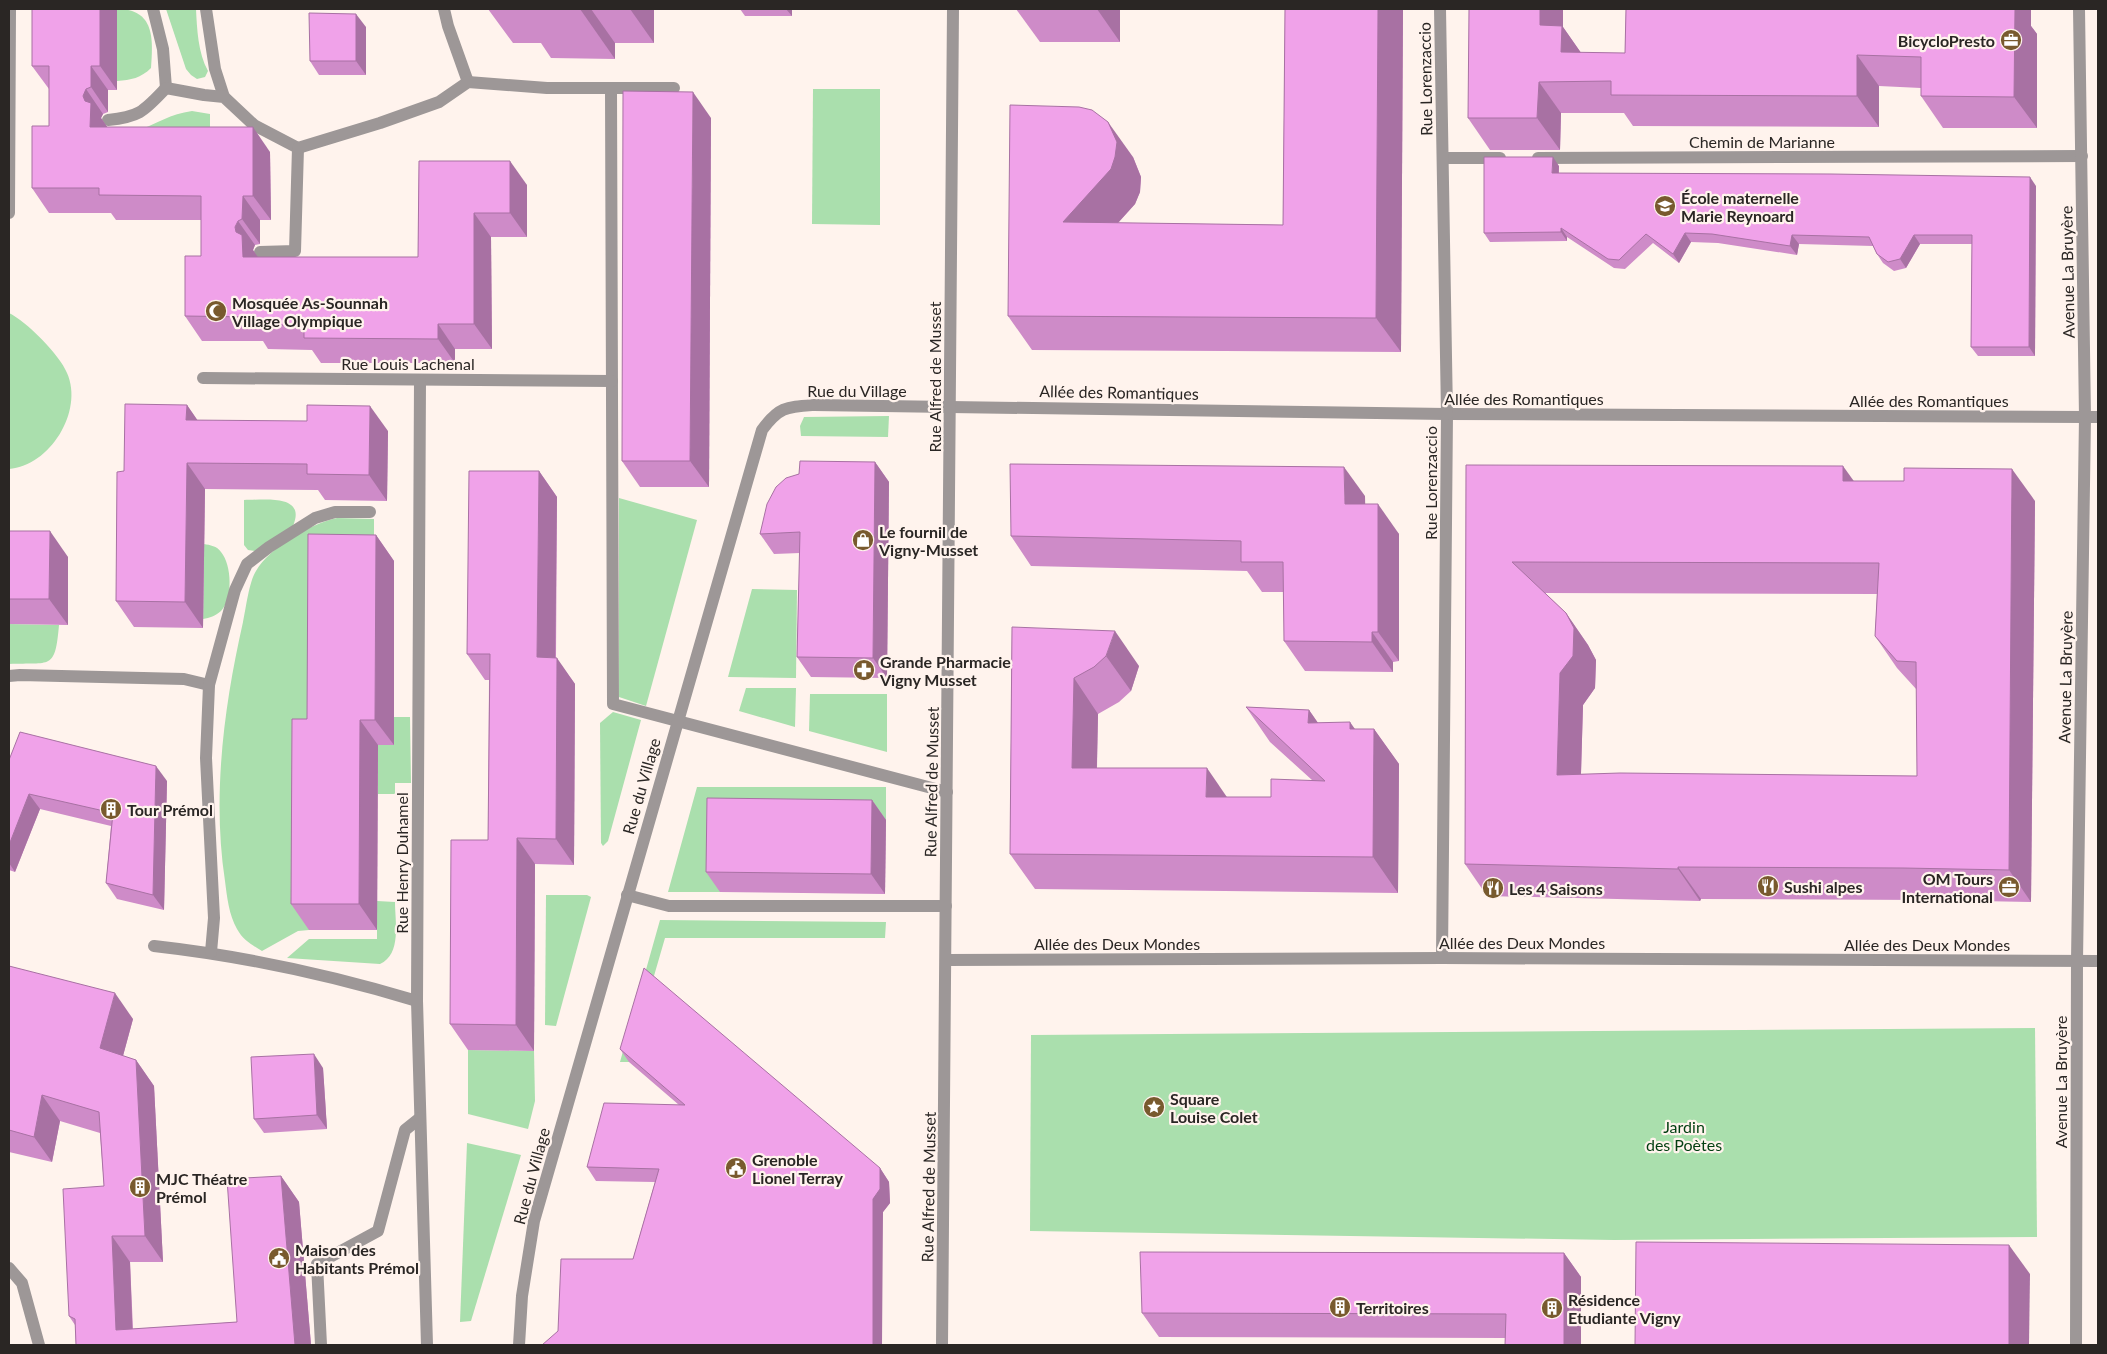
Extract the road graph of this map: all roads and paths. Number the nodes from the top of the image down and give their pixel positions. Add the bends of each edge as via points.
1 (10, 9) edge
2 (153, 9) edge
3 (206, 9) edge
4 (444, 9) edge
5 (953, 9) edge
6 (1440, 9) edge
7 (2079, 9) edge
8 (468, 82) junction
9 (166, 88) junction
10 (674, 88) dead end
11 (611, 89) junction
12 (224, 97) junction
13 (108, 120) dead end
14 (298, 148) junction
15 (2082, 156) junction
16 (1442, 158) junction
17 (1509, 158) edge
18 (1529, 158) edge
19 (9, 213) edge
20 (260, 252) dead end
21 (203, 378) dead end
22 (420, 380) junction
23 (612, 381) junction
24 (950, 406) junction
25 (1446, 414) junction
26 (2092, 417) edge
27 (370, 512) dead end
28 (9, 676) edge
29 (209, 685) junction
30 (676, 721) junction
31 (947, 792) junction
32 (627, 895) junction
33 (946, 906) junction
34 (154, 946) dead end
35 (210, 952) junction
36 (1442, 958) junction
37 (946, 960) junction
38 (2077, 961) junction
39 (2098, 961) edge
40 (416, 1001) junction
41 (420, 1118) junction
42 (9, 1268) edge
43 (39, 1345) edge
44 (321, 1345) edge
45 (426, 1345) edge
46 (519, 1345) edge
47 (942, 1345) edge
48 (2076, 1345) edge

1 - 19 street
2 - 9 street via 163,49
3 - 12 street via 215,69
4 - 8 street
5 - 24 street, Rue Alfred de Musset
6 - 16 street, Rue Lorenzaccio
7 - 15 street, Avenue La Bruyère
8 - 11 street
8 - 14 street via 439,102
9 - 12 street
9 - 13 street via 144,111 128,118
10 - 11 street
11 - 23 street
12 - 14 street via 254,126
14 - 20 street via 295,251
15 - 18 street, Chemin de Marianne
15 - 26 street, Avenue La Bruyère
16 - 17 street
16 - 25 street, Rue Lorenzaccio
21 - 22 street, Rue Louis Lachenal
22 - 23 street, Rue Louis Lachenal
22 - 40 street, Rue Henry Duhamel
23 - 30 street via 613,704
24 - 25 street, Allée des Romantiques
24 - 30 street, Rue du Village via 814,404 790,407 774,414 762,430
24 - 31 street, Rue Alfred de Musset
25 - 26 street, Allée des Romantiques
25 - 36 street, Rue Lorenzaccio
26 - 38 street, Avenue La Bruyère
27 - 29 street via 335,512 315,518 248,564 236,590
28 - 29 street via 184,679
29 - 35 street via 206,758 214,918
30 - 31 street
30 - 32 street, Rue du Village
31 - 33 street, Rue Alfred de Musset
32 - 33 street via 669,906
32 - 46 street, Rue du Village via 534,1221 522,1296
33 - 37 street, Rue Alfred de Musset
34 - 35 street
35 - 40 street via 361,984
36 - 37 street, Allée des Deux Mondes
36 - 38 street, Allée des Deux Mondes
37 - 47 street, Rue Alfred de Musset
38 - 39 street, Allée des Deux Mondes
38 - 48 street, Avenue La Bruyère
40 - 41 street, Rue Henry Duhamel
41 - 44 street via 405,1130 378,1231 317,1264
41 - 45 street, Rue Henry Duhamel
42 - 43 street via 22,1283

